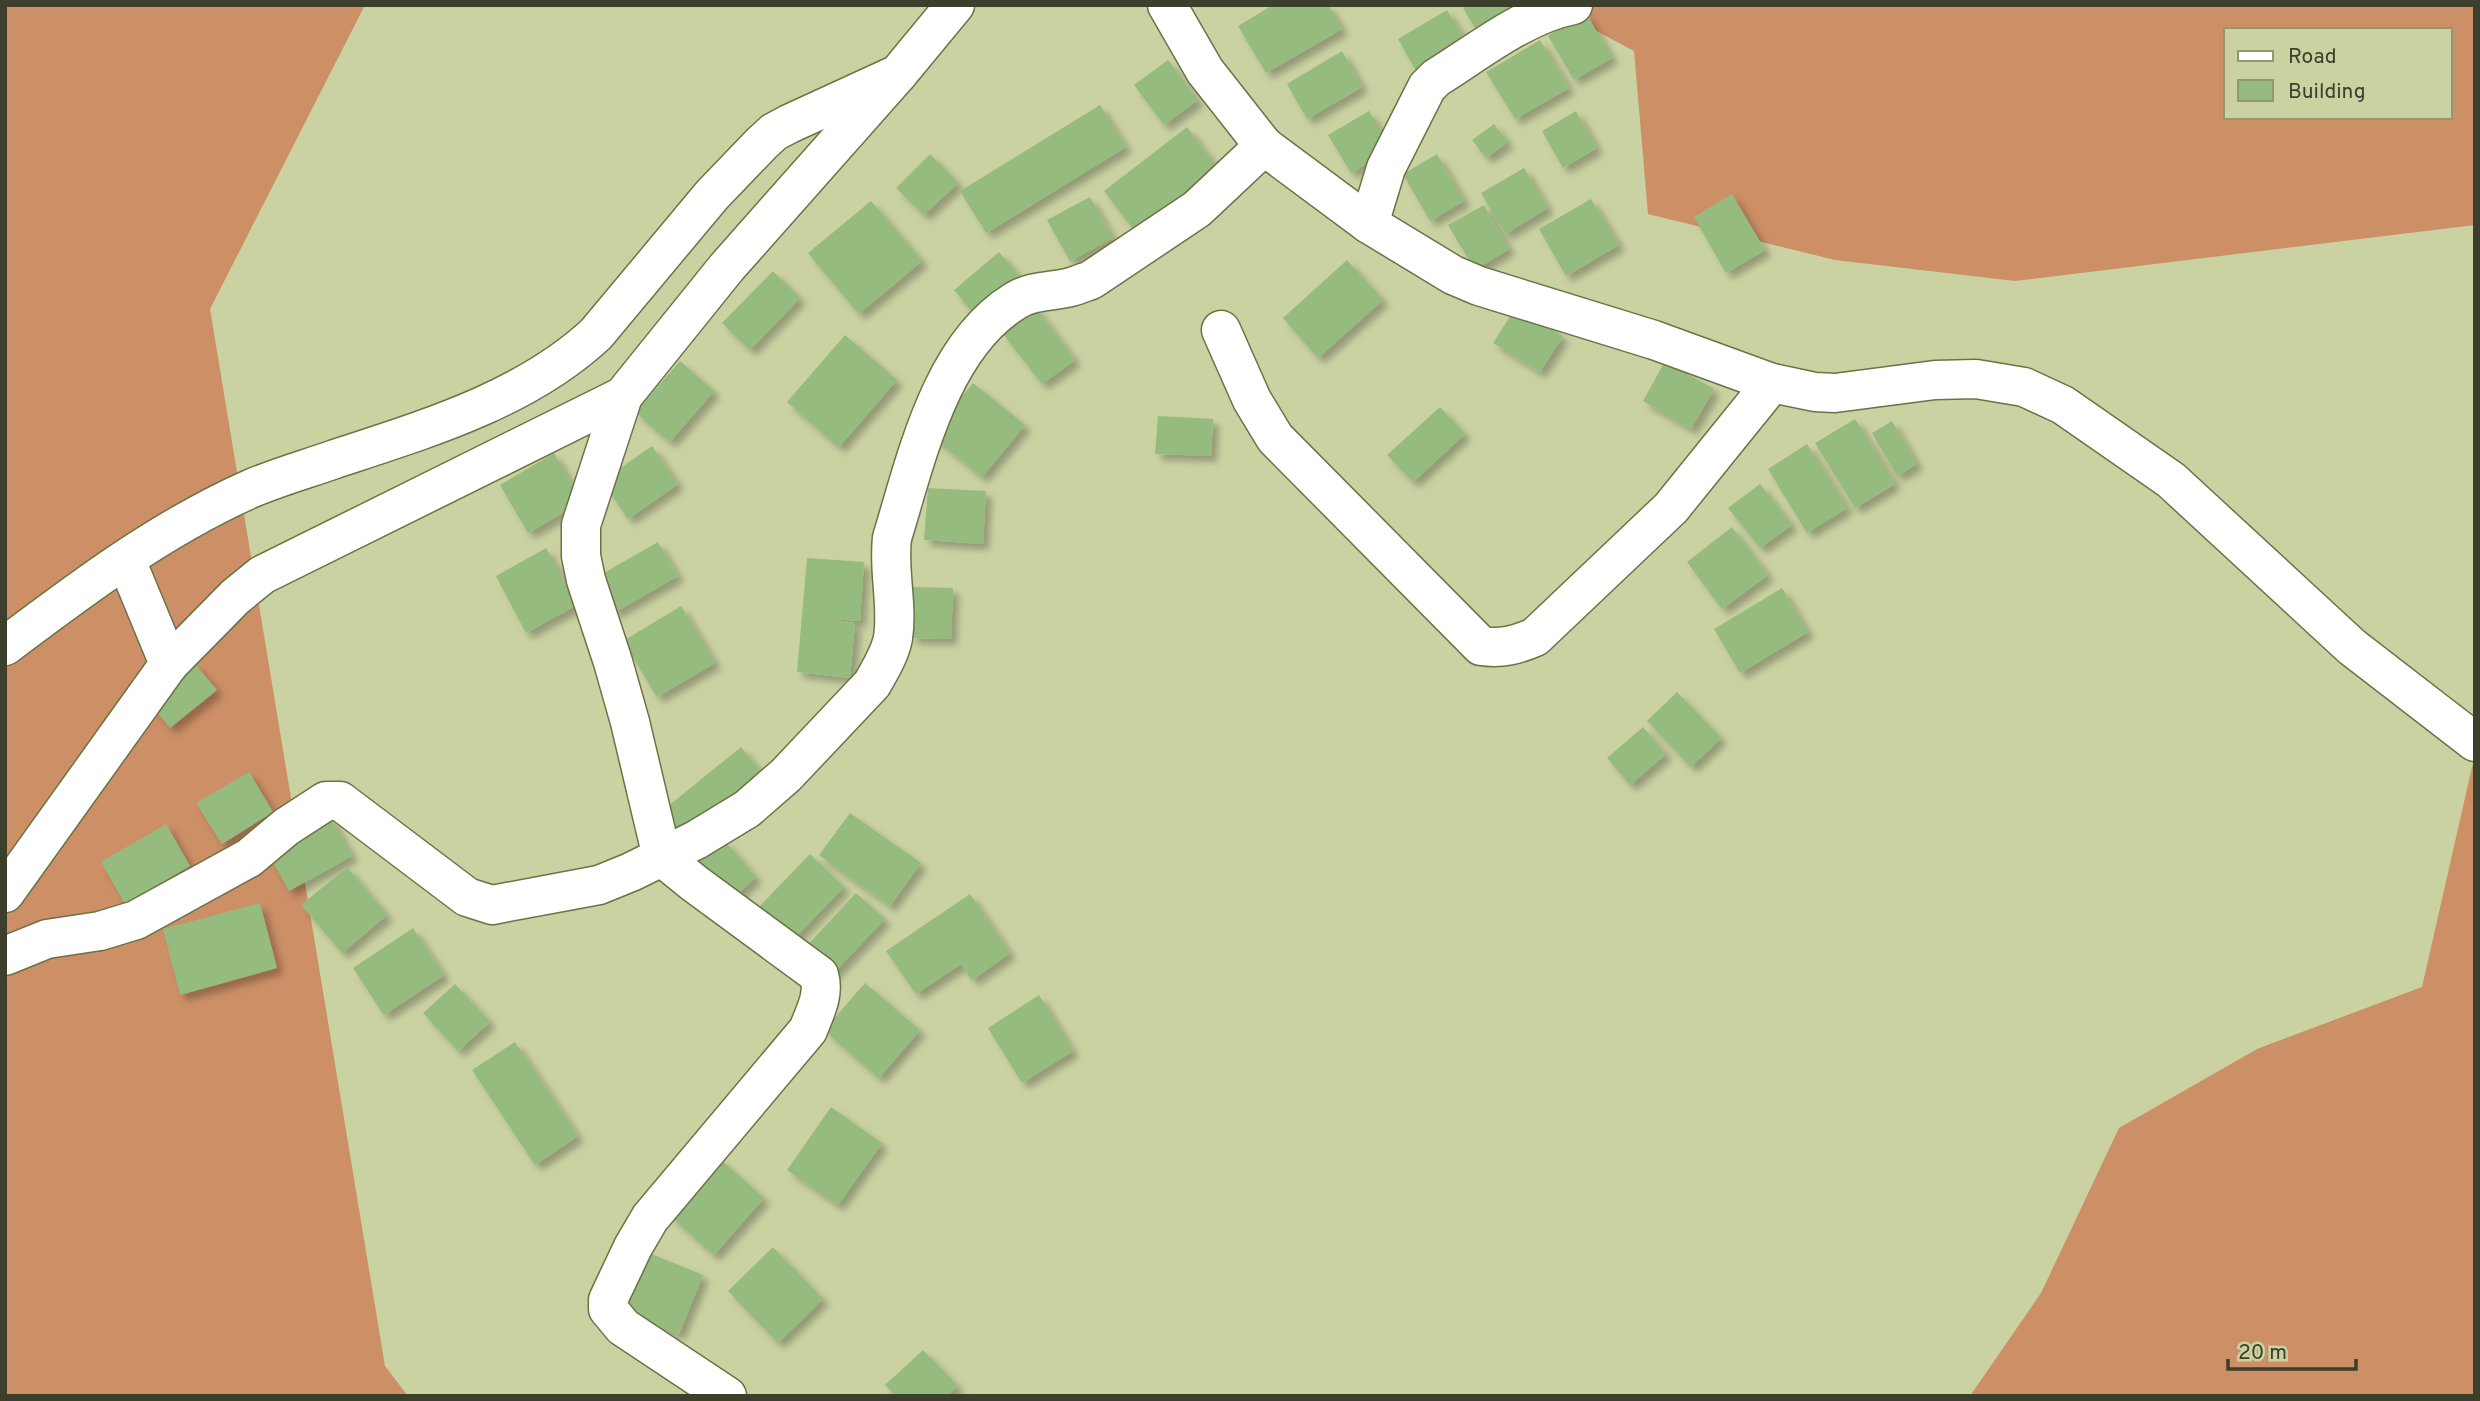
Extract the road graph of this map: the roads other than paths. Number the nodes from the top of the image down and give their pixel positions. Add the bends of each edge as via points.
1 (956, 5) edge
2 (1167, 5) edge
3 (1573, 5) edge
4 (898, 74) junction
5 (1264, 146) junction
6 (1369, 225) junction
7 (1221, 330) dead end
8 (1772, 383) junction
9 (623, 396) junction
10 (126, 560) junction
11 (5, 646) edge
12 (169, 664) junction
13 (2475, 742) edge
14 (662, 857) junction
15 (5, 893) edge
16 (5, 956) edge
17 (727, 1396) edge

1 - 4 street
2 - 5 street via 1205,71
3 - 6 street via 1510,32 1427,87 1385,168
4 - 9 street via 727,267
4 - 10 street via 774,132 712,195 596,334 555,367 467,412 254,488 198,514
5 - 6 street
5 - 14 street via 1197,209 1091,279 1025,296 984,326 942,389 918,452 892,538 893,639 872,684 786,775 747,809
6 - 8 street via 1479,286 1654,340
7 - 8 street via 1251,400 1275,438 1481,646 1496,648 1510,648 1535,637 1671,508
8 - 13 street via 1835,393 1976,379 2024,387 2063,405 2171,480 2353,647
9 - 12 street via 262,575
9 - 14 street via 581,525 581,556 614,662
10 - 11 street
10 - 12 street
12 - 15 street
14 - 16 street via 599,885 492,905 467,897 341,802 330,800 286,827 249,858 136,920 47,939
14 - 17 street via 819,975 821,982 808,1030 650,1219 608,1300 608,1309 623,1327

